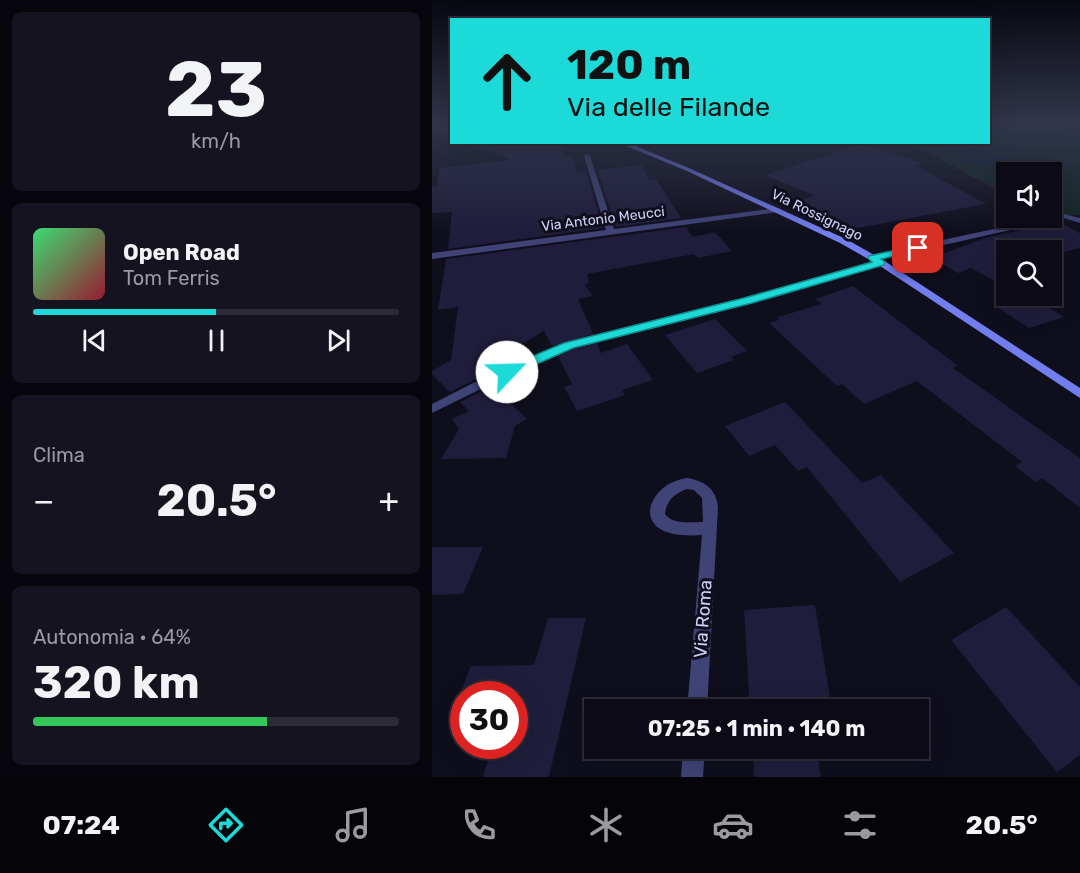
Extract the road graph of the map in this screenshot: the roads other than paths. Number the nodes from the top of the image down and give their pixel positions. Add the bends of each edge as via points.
1 (588, 160) edge
2 (670, 160) edge
3 (778, 210) junction
4 (1080, 221) edge
5 (611, 232) junction
6 (432, 256) edge
7 (877, 260) junction
8 (1080, 394) edge
9 (432, 409) edge
10 (710, 528) dead end
11 (698, 699) edge
12 (693, 759) edge
13 (692, 777) edge

1 - 5 street
2 - 3 street, Via Rossignago
3 - 5 street, Via Antonio Meucci
3 - 7 street, Via Rossignago
4 - 7 street via 1064,216
5 - 6 street, Via Antonio Meucci
7 - 8 street, Via Rossignago
7 - 9 street via 748,300 568,345
10 - 11 street, Via Roma
12 - 13 street

